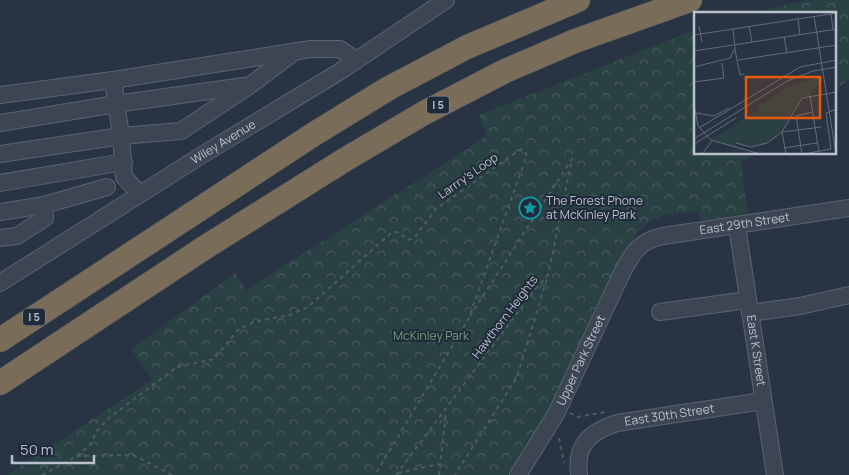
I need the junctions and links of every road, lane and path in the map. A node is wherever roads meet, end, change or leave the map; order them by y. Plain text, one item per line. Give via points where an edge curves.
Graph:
1 (446, 0) edge
2 (578, 0) edge
3 (690, 0) edge
4 (295, 52) junction
5 (356, 60) junction
6 (113, 80) junction
7 (249, 86) junction
8 (0, 95) edge
9 (116, 104) junction
10 (0, 123) edge
11 (121, 136) junction
12 (0, 154) edge
13 (124, 162) junction
14 (0, 184) edge
15 (107, 187) dead end
16 (140, 194) junction
17 (44, 205) junction
18 (849, 208) edge
19 (0, 212) edge
20 (737, 226) junction
21 (17, 236) junction
22 (0, 238) edge
23 (642, 244) joint
24 (0, 248) edge
25 (204, 248) junction
26 (548, 275) junction
27 (0, 283) edge
28 (849, 295) edge
29 (749, 306) junction
30 (660, 312) dead end
31 (468, 320) junction
32 (0, 340) edge
33 (0, 383) edge
34 (0, 391) edge
35 (763, 401) junction
36 (446, 410) junction
37 (606, 412) dead end
38 (570, 413) dead end
39 (559, 438) dead end
40 (77, 456) junction
41 (440, 464) junction
42 (565, 466) dead end
43 (397, 474) edge
44 (42, 475) edge
45 (172, 475) edge
46 (375, 475) edge
47 (439, 475) edge
48 (455, 475) edge
49 (518, 475) edge
50 (579, 475) edge
51 (775, 475) edge

1 - 5 street, Wiley Avenue
2 - 32 highway, I 5 via 467,47 389,88
3 - 25 highway, I 5 via 575,41 497,75 408,122
4 - 5 street via 340,49
4 - 6 street
4 - 7 street
5 - 16 street, Wiley Avenue
6 - 8 street
6 - 9 street
7 - 9 street
7 - 11 street via 181,131
9 - 10 street
9 - 11 street
11 - 12 street
11 - 13 street
13 - 14 street
13 - 16 street via 124,177
15 - 17 street
16 - 27 street, Wiley Avenue
17 - 19 street
17 - 21 street via 45,218
18 - 20 street, East 29th Street
20 - 23 street, East 29th Street via 651,238
20 - 29 street, East K Street
21 - 22 street
21 - 24 street
23 - 49 street, Upper Park Street via 621,275 556,414
25 - 33 highway, I 5
25 - 34 highway, I 5
26 - 31 path via 572,159
26 - 36 path, Hawthorn Heights
26 - 48 path, Hawthorn Heights via 517,377
28 - 29 street via 800,306
29 - 30 street
29 - 35 street, East K Street
31 - 40 path, Larrry's Loop via 527,155 520,149 436,209 415,237 408,240 399,232 391,233 308,307 290,315 254,322 239,329 214,359 178,367 110,417 90,445
31 - 46 path, Larrry's Loop
35 - 50 street, East 30th Street via 618,423 596,431 583,444 579,455
35 - 51 street, East K Street
36 - 41 path
36 - 43 path, Hawthorn Heights
37 - 38 path via 577,417
39 - 42 path
40 - 44 path, Larrry's Loop
40 - 45 path via 133,455
41 - 43 path
41 - 47 path

